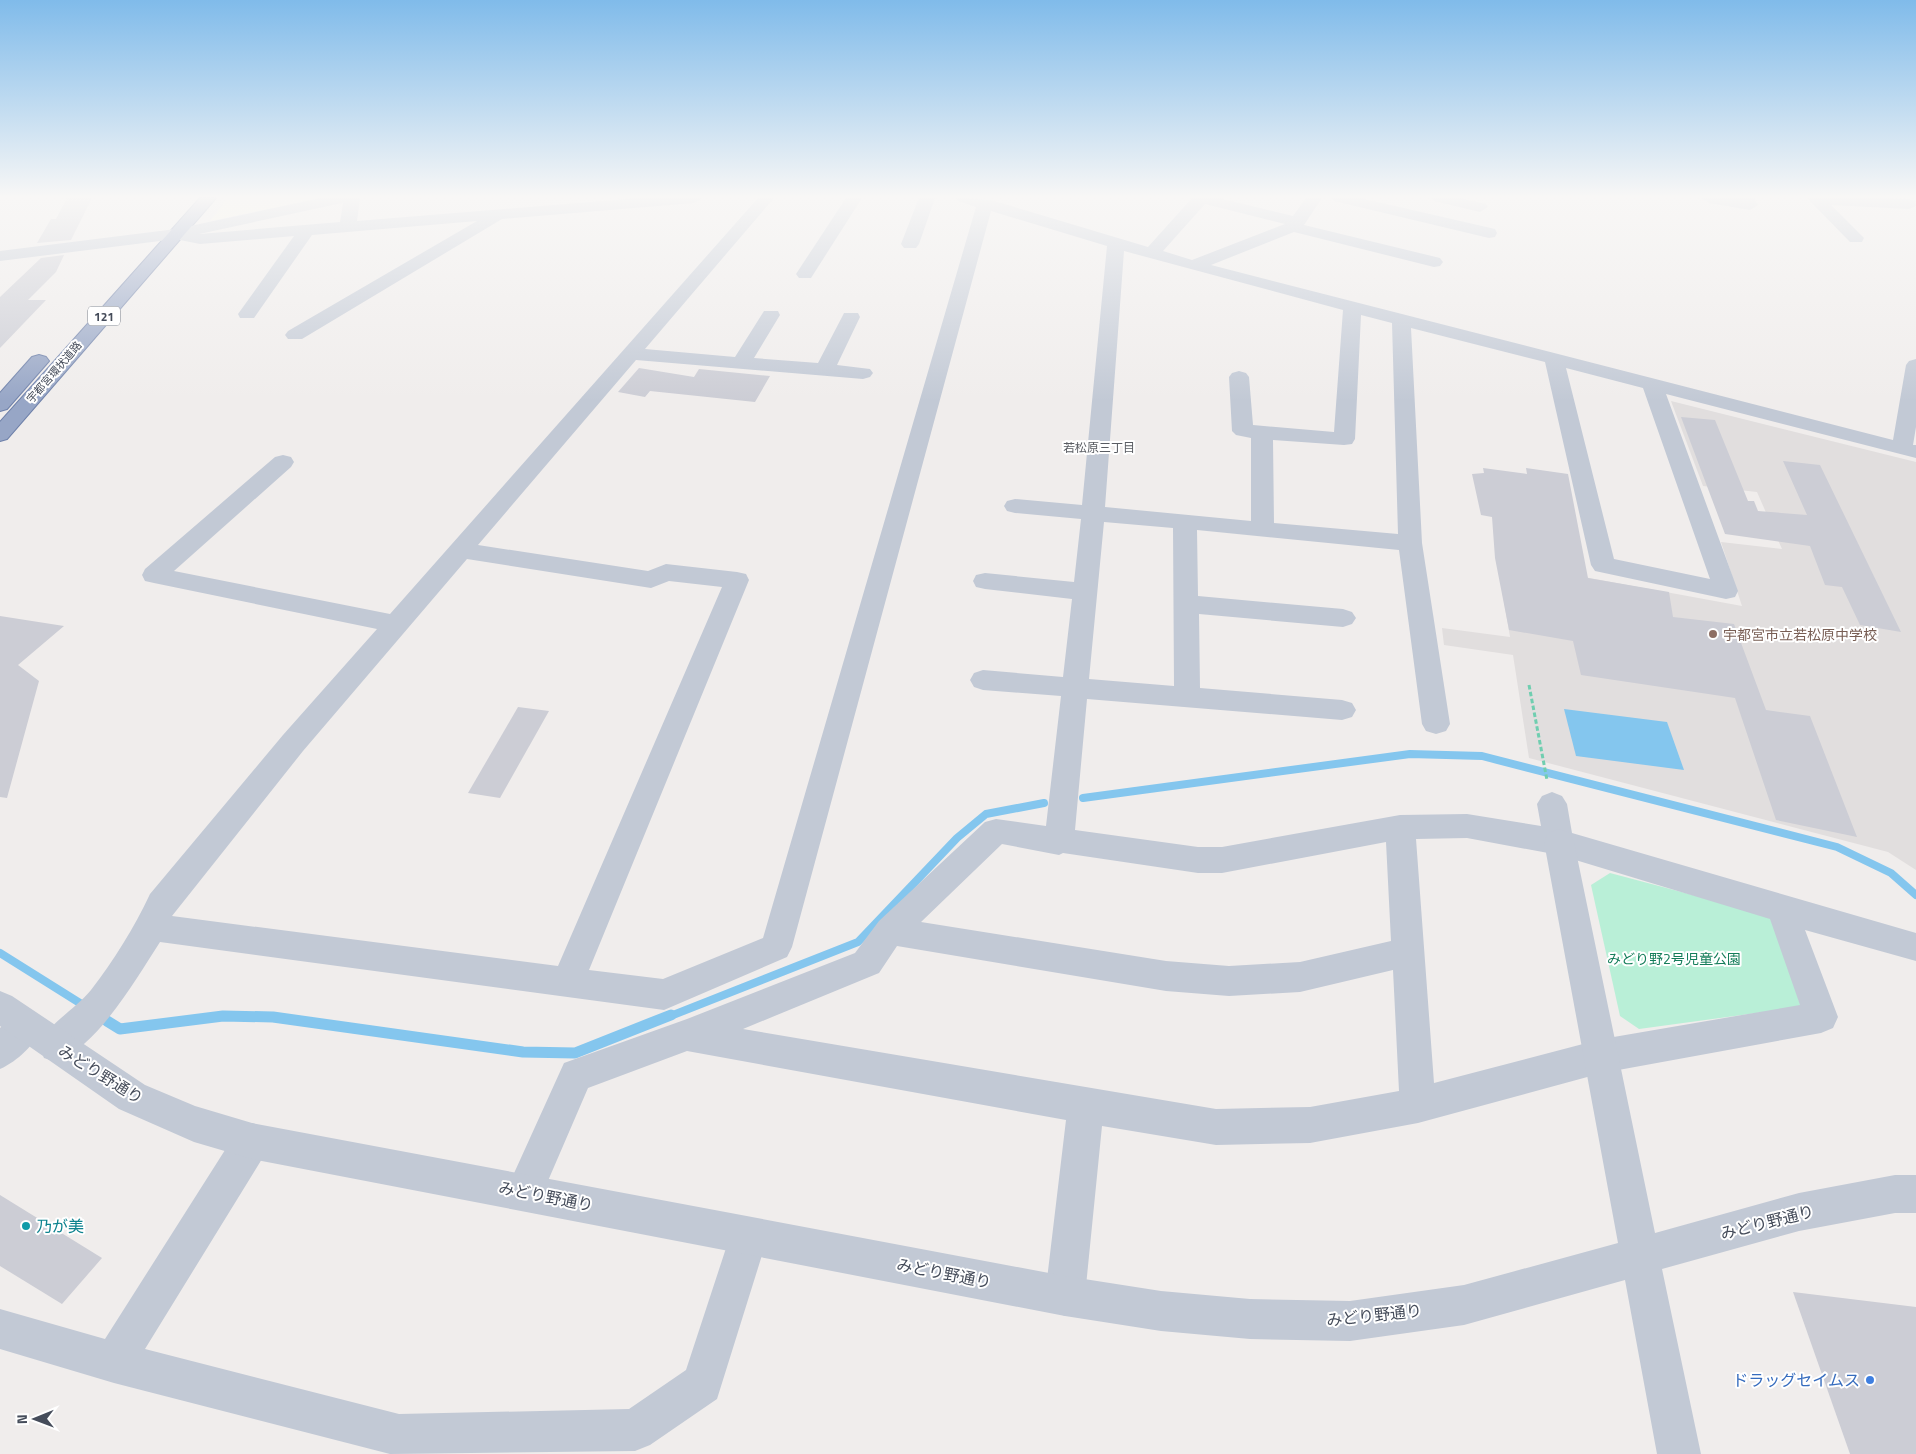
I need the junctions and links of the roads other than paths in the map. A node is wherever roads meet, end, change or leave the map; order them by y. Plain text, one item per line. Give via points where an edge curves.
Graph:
1 (125, 266) edge
2 (148, 266) edge
3 (281, 266) edge
4 (413, 266) edge
5 (707, 266) edge
6 (810, 266) edge
7 (957, 266) edge
8 (1114, 266) edge
9 (1193, 266) edge
10 (805, 274) dead end
11 (117, 275) dead end
12 (1352, 308) junction
13 (247, 314) dead end
14 (771, 315) dead end
15 (851, 317) dead end
16 (1401, 321) junction
17 (295, 335) dead end
18 (53, 346) dead end
19 (631, 354) junction
20 (1554, 360) junction
21 (741, 363) junction
22 (1916, 365) edge
23 (824, 370) junction
24 (863, 373) dead end
25 (1239, 377) dead end
26 (1652, 384) junction
27 (0, 405) edge
28 (1262, 433) junction
29 (0, 434) edge
30 (1909, 450) edge
31 (283, 462) dead end
32 (1015, 506) dead end
33 (1093, 513) junction
34 (1185, 522) junction
35 (1263, 530) junction
36 (1410, 543) junction
37 (461, 550) junction
38 (985, 581) dead end
39 (1085, 592) junction
40 (1186, 604) junction
41 (1343, 618) dead end
42 (396, 624) junction
43 (983, 680) dead end
44 (1076, 688) junction
45 (1187, 697) junction
46 (1342, 710) dead end
47 (1436, 724) dead end
48 (1550, 796) road end
49 (1400, 827) junction
50 (1059, 842) junction
51 (1560, 842) junction
52 (1782, 909) junction
53 (152, 927) junction
54 (890, 931) junction
55 (1916, 947) edge
56 (1409, 952) junction
57 (568, 981) junction
58 (13, 1016) edge
59 (687, 1035) junction
60 (56, 1046) junction
61 (0, 1052) edge
62 (1602, 1056) junction
63 (1418, 1105) junction
64 (1086, 1106) junction
65 (252, 1141) junction
66 (525, 1191) junction
67 (1916, 1194) edge
68 (749, 1236) junction
69 (1641, 1255) junction
70 (1065, 1296) junction
71 (0, 1329) edge
72 (114, 1362) junction
73 (470, 1444) edge
74 (1679, 1454) edge

1 - 11 highway
2 - 29 highway, 宇都宮環状道路 / 121
3 - 13 street
4 - 17 street
5 - 19 street
6 - 10 street
7 - 57 street via 776,946 664,994
8 - 33 street
9 - 12 street
12 - 16 street
12 - 28 street via 1344,439
14 - 21 street
15 - 23 street
16 - 20 street
16 - 36 street
18 - 27 highway, 宇都宮環状道路
19 - 21 street
19 - 37 street
20 - 26 street
20 - 26 street via 1603,565 1726,591
21 - 23 street
22 - 30 street
23 - 24 street
25 - 28 street via 1243,432
26 - 30 street
28 - 35 street
31 - 42 street via 154,575
32 - 33 street
33 - 34 street
33 - 39 street
34 - 35 street
34 - 40 street
35 - 36 street
36 - 47 street
37 - 42 street
37 - 57 street via 651,580 666,572 737,580
38 - 39 street
39 - 44 street
40 - 41 street
40 - 45 street
42 - 53 street via 292,743 162,904
43 - 44 street
44 - 45 street
44 - 50 street
45 - 46 street
48 - 51 street
49 - 50 street via 1222,860 1198,860
49 - 51 street via 1467,826
49 - 56 street
50 - 54 street via 996,832
51 - 52 street
51 - 62 street
52 - 55 street
52 - 62 street via 1821,1017
53 - 57 street
53 - 60 street via 102,1002
54 - 56 street via 1166,976 1229,981 1300,977
54 - 59 street via 867,963
56 - 63 street
58 - 60 street, みどり野通り
58 - 61 street
59 - 64 street
59 - 66 street via 576,1075
60 - 65 street, みどり野通り via 132,1096 194,1124
62 - 63 street
62 - 69 street
63 - 64 street via 1310,1125 1216,1127
64 - 70 street
65 - 66 street, みどり野通り
65 - 72 street
66 - 68 street, みどり野通り
67 - 69 street, みどり野通り via 1895,1194 1799,1212
68 - 70 street, みどり野通り
68 - 73 street via 702,1384 635,1430
69 - 70 street, みどり野通り via 1464,1305 1350,1321 1250,1319 1162,1311
69 - 74 street
71 - 72 street
72 - 73 street via 398,1435

